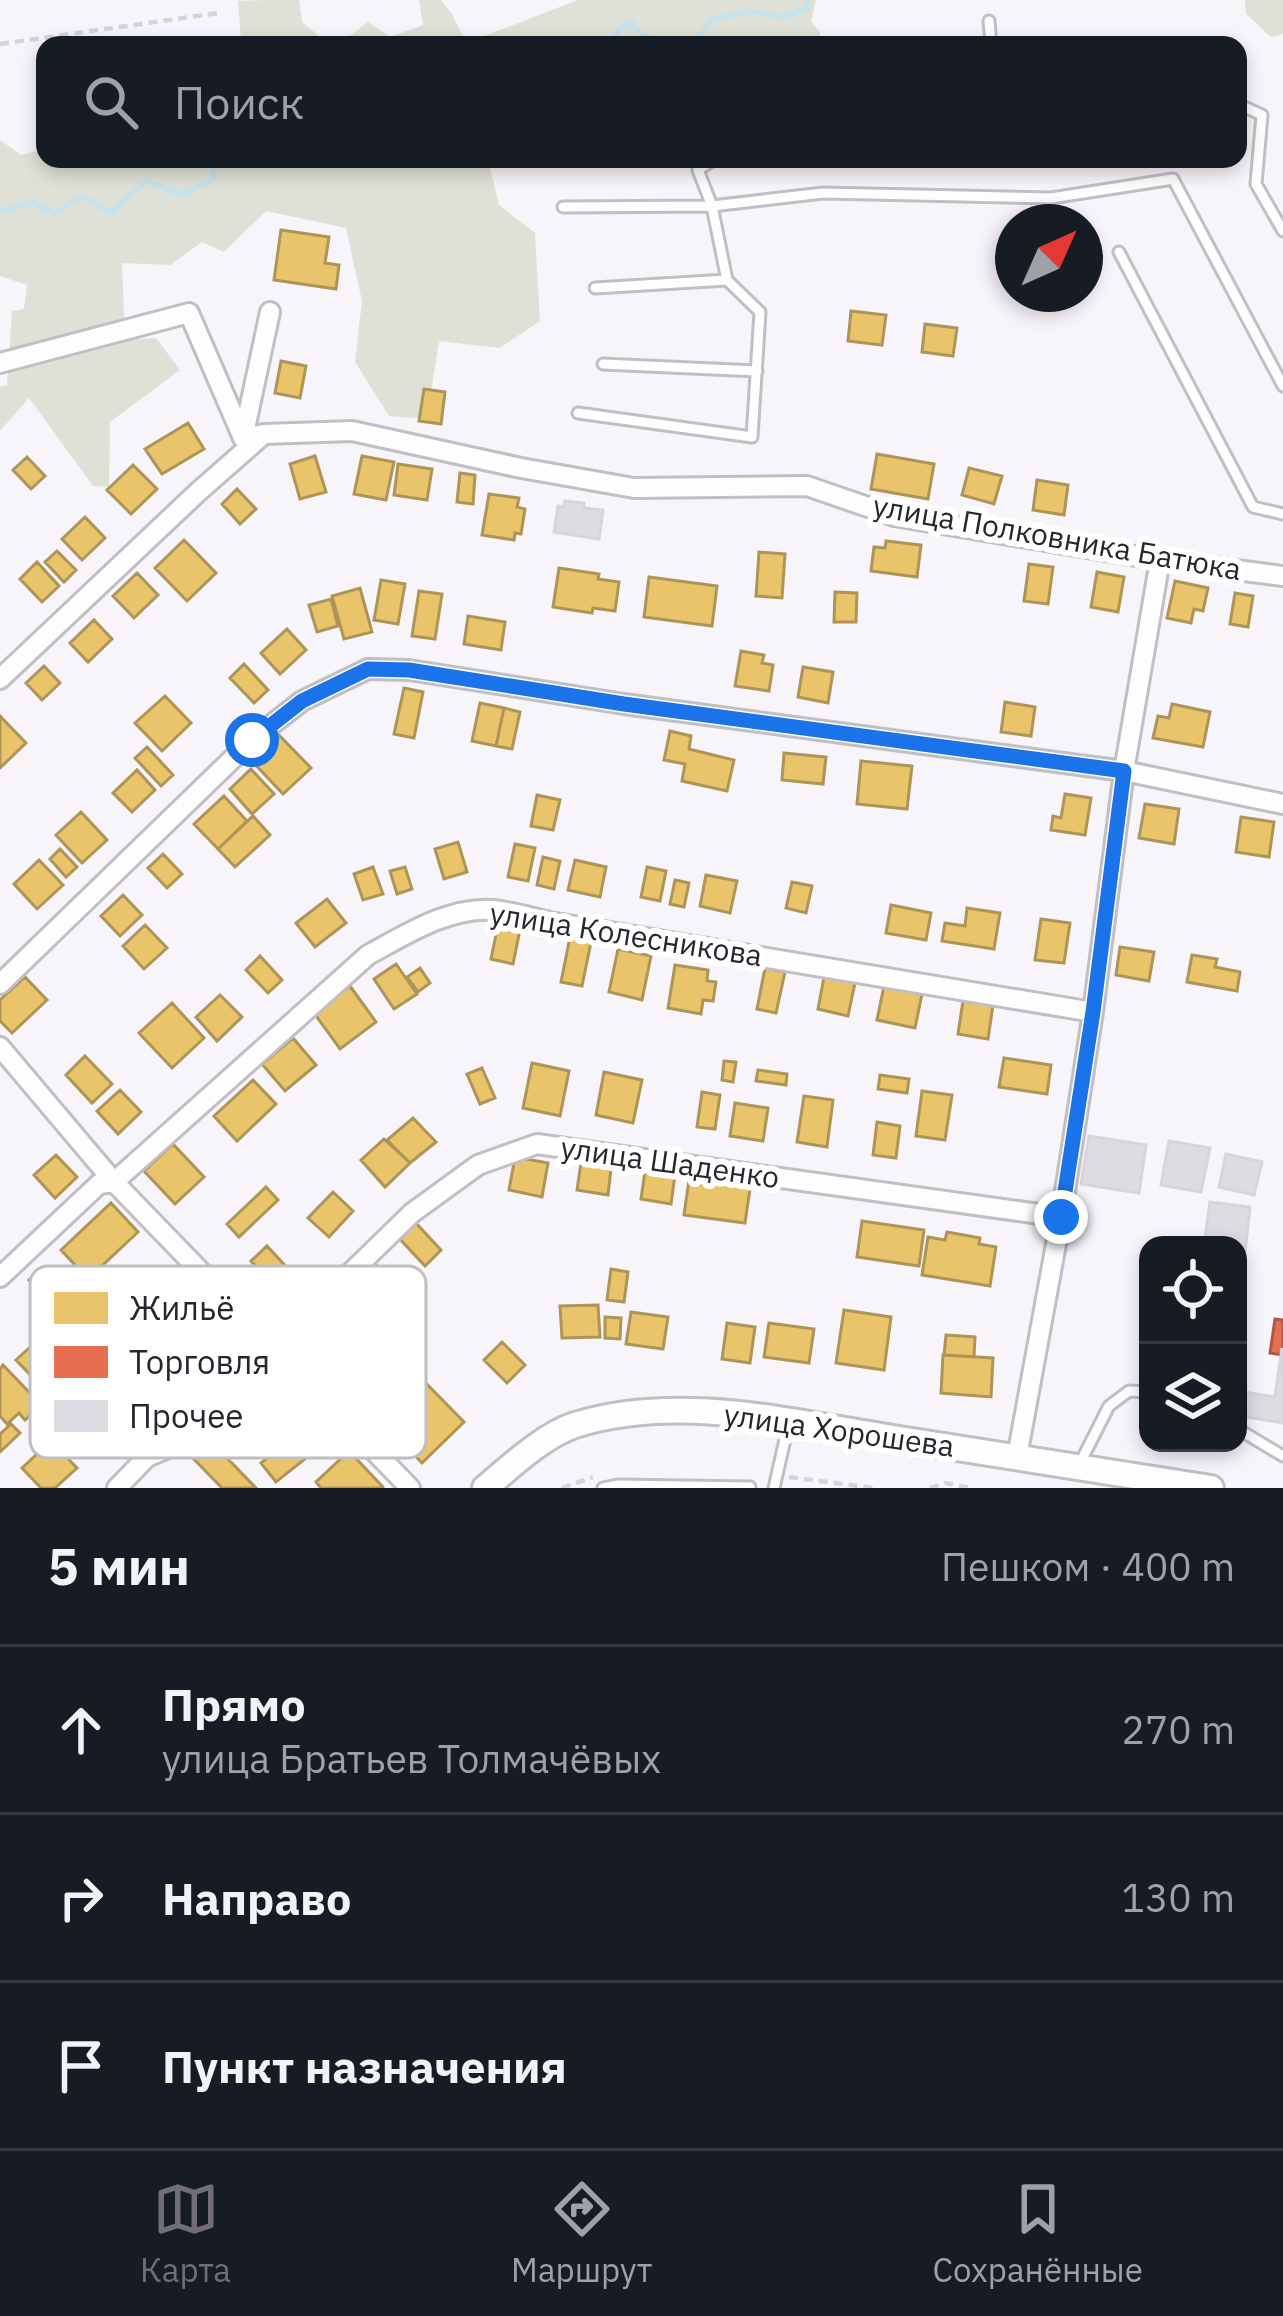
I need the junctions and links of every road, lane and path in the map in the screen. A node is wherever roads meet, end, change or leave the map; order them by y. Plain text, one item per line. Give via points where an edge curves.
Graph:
1 (218, 13) dead end
2 (989, 21) dead end
3 (56, 36) edge
4 (991, 36) edge
5 (36, 39) edge
6 (0, 44) edge
7 (1247, 108) edge
8 (701, 168) edge
9 (712, 206) junction
10 (563, 207) dead end
11 (1283, 231) edge
12 (1119, 252) dead end
13 (727, 280) junction
14 (595, 288) dead end
15 (270, 312) dead end
16 (0, 363) edge
17 (603, 364) dead end
18 (757, 370) junction
19 (1283, 386) edge
20 (578, 412) dead end
21 (264, 434) junction
22 (243, 438) junction
23 (1283, 514) edge
24 (1160, 560) junction
25 (1283, 575) edge
26 (0, 679) edge
27 (1124, 771) junction
28 (1283, 804) edge
29 (0, 984) edge
30 (1093, 1012) junction
31 (0, 1046) edge
32 (114, 1182) junction
33 (1061, 1217) junction
34 (196, 1266) edge
35 (358, 1266) edge
36 (0, 1277) edge
37 (1139, 1392) edge
38 (789, 1422) junction
39 (1247, 1434) edge
40 (1283, 1456) edge
41 (1017, 1457) junction
42 (146, 1458) edge
43 (381, 1458) edge
44 (1078, 1466) junction
45 (776, 1482) edge
46 (117, 1488) edge
47 (410, 1488) edge
48 (485, 1488) edge
49 (603, 1488) edge
50 (750, 1488) edge
51 (873, 1488) edge
52 (930, 1488) edge
53 (970, 1488) edge
54 (1211, 1488) edge

1 - 3 path
2 - 4 lane
5 - 6 path
7 - 11 lane via 1262,115 1256,184
8 - 9 lane
9 - 10 lane
9 - 13 lane
9 - 19 lane via 823,193 1051,198 1173,179
12 - 23 lane via 1253,507
13 - 14 lane
13 - 18 lane via 760,312
15 - 22 street
16 - 22 street via 189,313
17 - 18 lane
18 - 20 lane via 752,437
21 - 22 street, улица Полковника Батюка
21 - 24 street, улица Полковника Батюка via 352,431 634,488 807,486 894,516
21 - 26 street
24 - 25 street, улица Полковника Батюка
24 - 27 street
27 - 28 street
27 - 29 street via 368,669 302,701 252,740
27 - 30 street
30 - 32 street, улица Колесникова via 490,909 454,914 368,955
30 - 33 street
31 - 32 street
32 - 34 street
32 - 36 street, улица Колесникова via 99,1184
33 - 35 street, улица Шаденко via 536,1144 478,1165
33 - 41 street
37 - 44 lane via 1109,1406
38 - 41 main road, улица Хорошева
38 - 45 lane
38 - 48 main road, улица Хорошева via 617,1414 569,1426
39 - 40 lane
41 - 44 main road, улица Хорошева
42 - 46 street, улица Шаденко
43 - 47 street
44 - 54 main road, улица Хорошева
45 - 50 lane
45 - 51 path
49 - 50 lane
52 - 53 path

